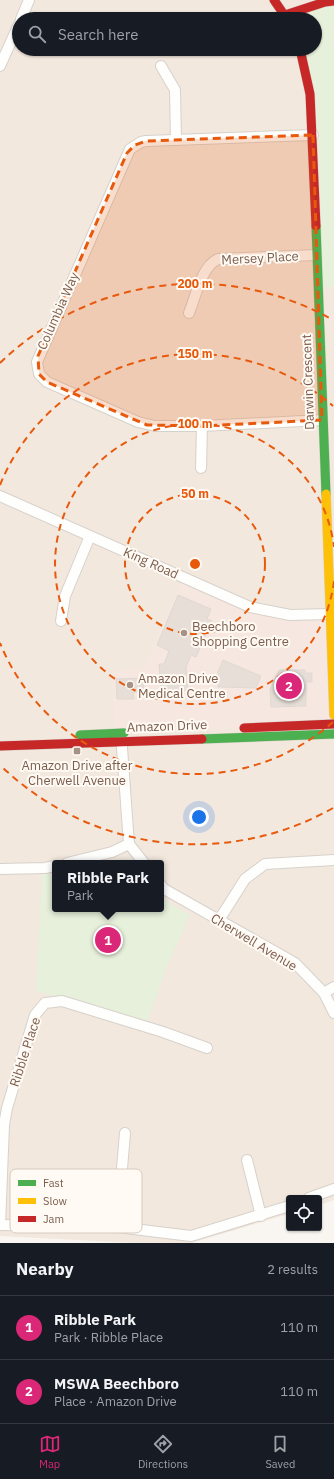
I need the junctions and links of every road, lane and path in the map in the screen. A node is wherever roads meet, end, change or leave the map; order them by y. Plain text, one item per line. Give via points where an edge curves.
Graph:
1 (29, 0) edge
2 (274, 0) edge
3 (334, 1) edge
4 (24, 12) edge
5 (282, 12) edge
6 (299, 12) edge
7 (12, 39) edge
8 (302, 56) edge
9 (0, 66) edge
10 (161, 66) dead end
11 (312, 136) junction
12 (176, 140) junction
13 (316, 255) junction
14 (189, 313) dead end
15 (322, 420) junction
16 (202, 426) junction
17 (201, 468) dead end
18 (330, 495) edge
19 (0, 496) edge
20 (90, 536) junction
21 (330, 614) junction
22 (60, 621) dead end
23 (334, 715) edge
24 (334, 724) edge
25 (334, 734) edge
26 (121, 737) junction
27 (0, 738) edge
28 (0, 746) edge
29 (129, 844) junction
30 (79, 860) edge
31 (142, 860) edge
32 (334, 860) edge
33 (52, 867) edge
34 (0, 869) edge
35 (164, 889) edge
36 (219, 920) junction
37 (334, 987) edge
38 (324, 993) junction
39 (334, 1013) edge
40 (208, 1048) dead end
41 (125, 1133) dead end
42 (247, 1160) dead end
43 (122, 1169) edge
44 (334, 1189) edge
45 (317, 1195) edge
46 (286, 1207) edge
47 (261, 1216) junction
48 (0, 1225) edge
49 (10, 1225) edge
50 (142, 1230) edge

1 - 4 street
2 - 5 street
3 - 6 street
7 - 9 street
8 - 11 street, Darwin Crescent via 310,94
10 - 12 street via 175,90
11 - 12 street, Columbia Way
11 - 13 street, Darwin Crescent
12 - 16 street, Columbia Way via 141,142 127,153 38,356 37,368 47,382 138,422 155,426
13 - 14 street, Mersey Place via 212,261
13 - 15 street, Darwin Crescent
15 - 16 street, Columbia Way
15 - 18 street, Darwin Crescent
16 - 17 street
18 - 21 street, Darwin Crescent
19 - 20 street, King Road
20 - 21 street, King Road via 250,607 290,615
20 - 22 street via 65,596
21 - 23 street, Darwin Crescent
24 - 26 street, Amazon Drive
25 - 26 street, Amazon Drive
26 - 27 street, Amazon Drive
26 - 28 street, Amazon Drive
26 - 29 street
29 - 30 street via 112,852
29 - 31 street
32 - 36 street via 265,864 245,879
33 - 34 street
35 - 36 street, Cherwell Avenue
36 - 38 street, Cherwell Avenue via 295,963
37 - 38 street
38 - 39 street, Cherwell Avenue
40 - 48 street, Ribble Place via 62,1001 45,1003 35,1015 7,1108
41 - 43 street
42 - 47 street
44 - 45 street
46 - 47 street
47 - 50 street via 191,1236
48 - 49 street

